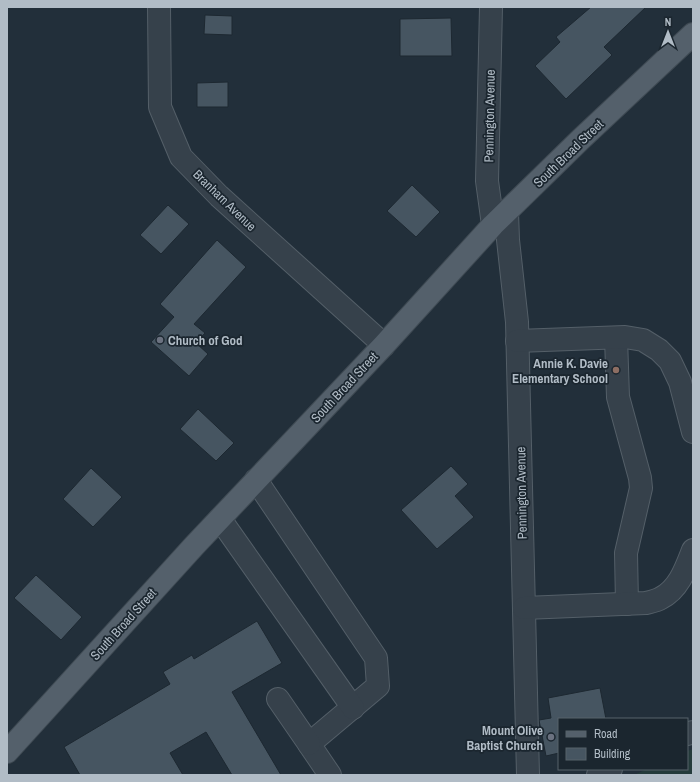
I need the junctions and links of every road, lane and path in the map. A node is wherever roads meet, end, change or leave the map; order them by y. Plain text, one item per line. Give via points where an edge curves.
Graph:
1 (159, 7) edge
2 (491, 7) edge
3 (693, 34) edge
4 (500, 218) junction
5 (616, 338) junction
6 (517, 341) junction
7 (384, 345) junction
8 (693, 432) edge
9 (256, 480) junction
10 (220, 519) junction
11 (693, 550) edge
12 (627, 604) junction
13 (524, 608) junction
14 (278, 699) dead end
15 (353, 708) junction
16 (309, 744) junction
17 (7, 752) edge
18 (609, 770) edge
19 (330, 775) edge
20 (528, 775) edge
21 (598, 775) edge

1 - 7 street, Branham Avenue via 160,107 181,157 219,196
2 - 4 street, Pennington Avenue via 487,181
3 - 4 main road, South Broad Street
4 - 6 street, Pennington Avenue via 508,240
4 - 7 main road, South Broad Street
5 - 6 street
5 - 8 street via 643,340 670,361 680,382
5 - 12 street via 618,397 641,488 626,554
6 - 13 street, Pennington Avenue
7 - 9 main road, South Broad Street
9 - 10 main road, South Broad Street
9 - 15 street via 376,658 378,686
10 - 15 street
10 - 17 main road, South Broad Street
11 - 12 street via 676,587 661,598 646,603
12 - 13 street
13 - 20 street, Pennington Avenue
14 - 16 street
15 - 16 street
16 - 19 street
18 - 21 street

